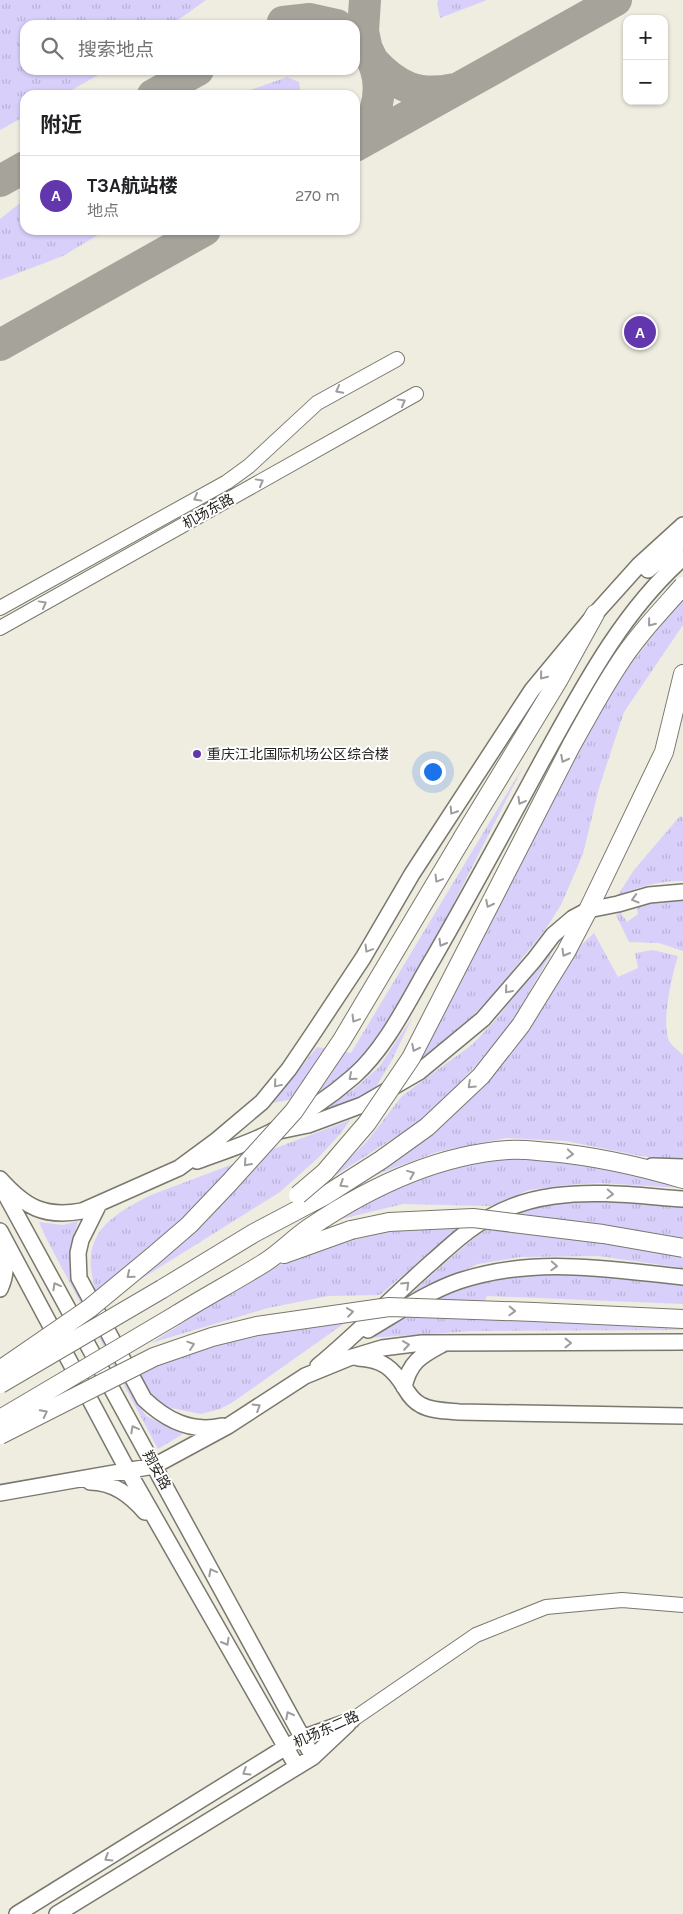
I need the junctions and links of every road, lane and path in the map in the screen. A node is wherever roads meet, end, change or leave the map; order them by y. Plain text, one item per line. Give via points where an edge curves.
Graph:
1 (398, 359) dead end
2 (416, 394) dead end
3 (683, 525) edge
4 (683, 540) edge
5 (683, 558) edge
6 (683, 586) edge
7 (609, 598) junction
8 (0, 608) edge
9 (595, 614) junction
10 (0, 628) edge
11 (683, 674) edge
12 (683, 892) edge
13 (588, 910) junction
14 (270, 1133) junction
15 (638, 1166) junction
16 (683, 1167) edge
17 (179, 1168) junction
18 (0, 1179) edge
19 (683, 1179) edge
20 (0, 1184) edge
21 (683, 1199) edge
22 (99, 1204) junction
23 (0, 1231) edge
24 (254, 1233) junction
25 (683, 1248) edge
26 (266, 1262) junction
27 (683, 1277) edge
28 (0, 1289) edge
29 (683, 1319) edge
30 (347, 1342) junction
31 (683, 1342) edge
32 (443, 1343) junction
33 (349, 1358) junction
34 (0, 1370) edge
35 (305, 1376) junction
36 (0, 1384) edge
37 (404, 1387) junction
38 (683, 1416) edge
39 (0, 1419) edge
40 (232, 1423) junction
41 (0, 1435) edge
42 (154, 1466) junction
43 (128, 1471) junction
44 (69, 1481) junction
45 (0, 1494) edge
46 (163, 1533) junction
47 (683, 1605) edge
48 (352, 1720) junction
49 (302, 1738) junction
50 (286, 1747) junction
51 (313, 1757) junction
52 (297, 1767) junction
53 (17, 1914) edge
54 (57, 1914) edge

1 -> 8 street, 机场东路 via 317,403 227,482
10 -> 2 street, 机场东路
3 - 7 main road
4 - 7 main road
5 -> 14 main road via 633,612 584,686 462,908 379,1048 355,1075
6 -> 24 highway, bridge via 618,666 588,717 410,1058 362,1130 325,1172
7 - 9 main road
9 -> 17 main road via 532,690 289,1069 262,1102
9 -> 34 highway, bridge via 342,1040 294,1111 229,1184 154,1256 90,1308
11 - 13 highway via 664,752
12 -> 13 main road via 649,895
13 -> 14 main road via 553,935 483,1019 419,1072 362,1105 308,1125
13 -> 24 highway via 521,1025 481,1076 427,1127 381,1160 326,1195
14 - 17 main road
15 - 16 main road
15 - 19 highway
26 -> 15 highway via 307,1229 370,1191 450,1159 478,1153 530,1150 581,1155
17 - 22 main road
18 - 22 main road via 24,1202 51,1213 82,1211
42 -> 20 main road, 翔安路
30 -> 21 main road via 458,1238 488,1217 508,1208 578,1193
22 - 40 main road via 81,1240 77,1267 79,1278 144,1399 167,1418 194,1427 208,1429
23 - 28 main road via 6,1262
23 - 43 main road, 翔安路
24 - 36 highway, bridge
25 - 26 highway, bridge via 603,1234 473,1218 389,1222 350,1230
26 - 39 highway, bridge
30 -> 27 main road via 458,1281 506,1270 545,1265
41 -> 29 highway, bridge via 154,1357 256,1326 389,1307
30 - 35 main road
32 -> 31 main road
33 -> 32 main road via 390,1347 422,1342
32 - 37 main road via 417,1359 408,1371
33 - 35 main road
33 - 37 main road via 379,1361
40 -> 35 main road
37 - 38 main road via 421,1406 440,1410
40 - 42 main road
42 - 43 main road
49 -> 42 main road, 翔安路
43 - 44 main road
43 - 46 main road, 翔安路
44 - 45 main road
44 - 46 main road via 101,1482 124,1492
46 -> 50 main road, 翔安路
47 - 48 street, 机场东二路 via 622,1600 546,1608 476,1635
48 - 49 main road, 机场东二路
48 - 51 main road, 机场东二路
49 - 50 main road, 机场东二路
49 - 51 main road, 翔安路
50 - 52 main road, 翔安路
50 -> 53 main road, 机场东二路
51 - 52 main road, 机场东二路
52 - 54 main road, 机场东二路

